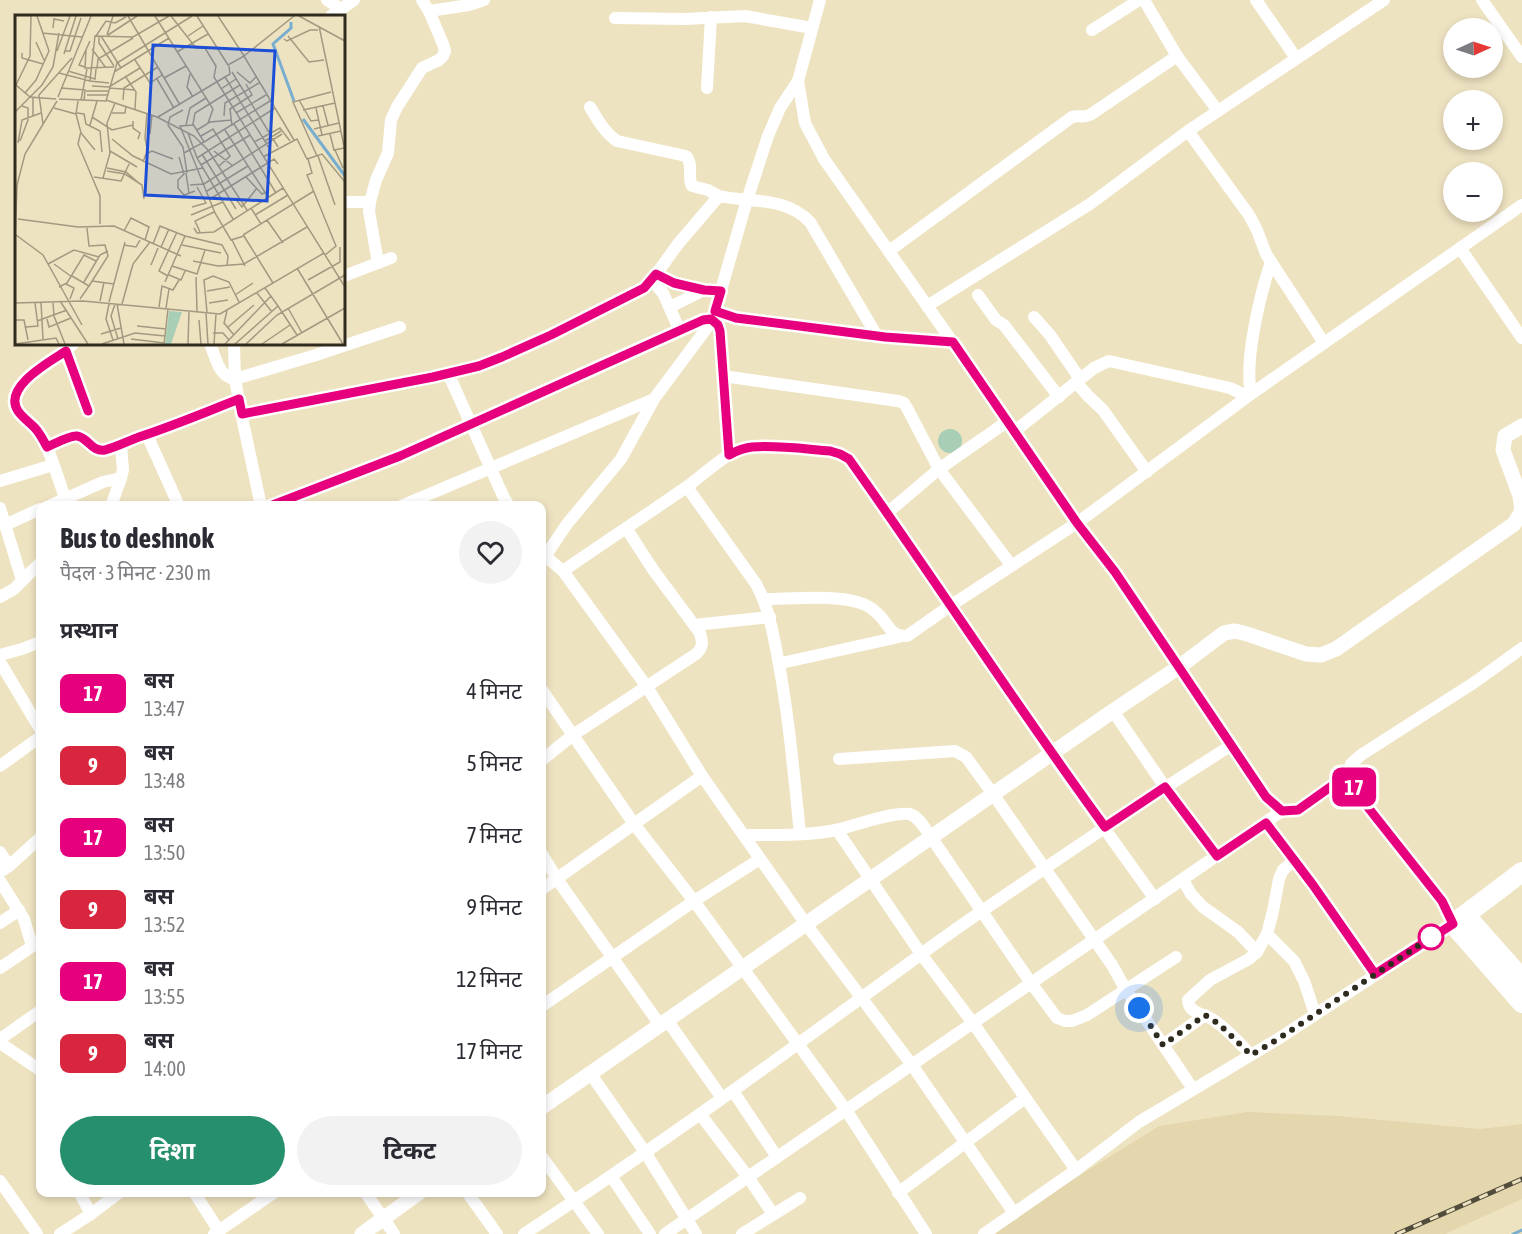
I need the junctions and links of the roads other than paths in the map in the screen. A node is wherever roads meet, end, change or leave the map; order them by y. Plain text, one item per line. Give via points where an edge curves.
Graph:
1 (327, 0) edge
2 (354, 0) edge
3 (484, 0) edge
4 (820, 0) edge
5 (1139, 0) edge
6 (1144, 0) edge
7 (1256, 0) edge
8 (1384, 0) edge
9 (1482, 0) edge
10 (426, 5) edge
11 (336, 13) edge
12 (711, 17) junction
13 (615, 18) dead end
14 (812, 28) junction
15 (1092, 30) dead end
16 (1178, 56) junction
17 (1522, 57) edge
18 (1296, 58) junction
19 (798, 81) junction
20 (707, 88) dead end
21 (590, 107) dead end
22 (1218, 111) junction
23 (1188, 131) junction
24 (719, 196) junction
25 (747, 200) junction
26 (345, 201) edge
27 (369, 202) junction
28 (1522, 205) edge
29 (1460, 248) junction
30 (889, 251) junction
31 (391, 258) dead end
32 (1271, 262) junction
33 (378, 263) junction
34 (345, 276) edge
35 (654, 278) junction
36 (704, 290) junction
37 (721, 291) junction
38 (978, 295) dead end
39 (927, 306) junction
40 (670, 307) junction
41 (713, 315) junction
42 (1034, 316) dead end
43 (400, 327) dead end
44 (680, 330) junction
45 (877, 336) junction
46 (1522, 338) edge
47 (953, 342) junction
48 (1324, 343) junction
49 (210, 345) edge
50 (234, 345) edge
51 (344, 345) edge
52 (345, 345) edge
53 (69, 347) edge
54 (448, 373) junction
55 (723, 375) junction
56 (235, 379) junction
57 (1078, 381) junction
58 (1249, 395) junction
59 (1059, 397) junction
60 (239, 399) junction
61 (654, 399) junction
62 (88, 411) dead end
63 (242, 414) junction
64 (471, 424) junction
65 (1012, 426) junction
66 (1522, 426) edge
67 (147, 435) junction
68 (121, 445) junction
69 (47, 447) junction
70 (729, 455) junction
71 (53, 465) junction
72 (491, 469) junction
73 (939, 469) junction
74 (1147, 472) junction
75 (122, 478) junction
76 (0, 481) edge
77 (687, 487) junction
78 (65, 498) junction
79 (59, 501) edge
80 (113, 501) edge
81 (177, 501) edge
82 (260, 501) edge
83 (283, 501) edge
84 (414, 501) edge
85 (506, 501) edge
86 (0, 508) edge
87 (1522, 510) edge
88 (36, 511) edge
89 (887, 513) junction
90 (1077, 523) junction
91 (5, 525) junction
92 (626, 528) junction
93 (546, 552) edge
94 (546, 558) edge
95 (1011, 565) junction
96 (36, 567) edge
97 (563, 571) junction
98 (22, 580) junction
99 (0, 597) edge
100 (764, 599) junction
101 (950, 606) junction
102 (770, 617) junction
103 (694, 625) junction
104 (899, 637) junction
105 (36, 644) edge
106 (1522, 648) edge
107 (0, 655) edge
108 (786, 662) dead end
109 (1179, 667) junction
110 (2, 670) edge
111 (647, 687) junction
112 (546, 696) edge
113 (1113, 711) junction
114 (36, 723) edge
115 (573, 735) junction
116 (36, 740) edge
117 (1232, 745) junction
118 (1051, 754) junction
119 (546, 757) edge
120 (839, 759) dead end
121 (0, 766) edge
122 (1350, 773) junction
123 (702, 776) junction
124 (1165, 787) junction
125 (993, 794) junction
126 (1282, 811) junction
127 (1266, 823) junction
128 (634, 824) junction
129 (1105, 827) junction
130 (837, 830) junction
131 (800, 834) junction
132 (744, 835) junction
133 (931, 837) junction
134 (36, 841) edge
135 (0, 852) edge
136 (1217, 856) junction
137 (760, 858) junction
138 (1294, 860) junction
139 (546, 861) edge
140 (1045, 868) junction
141 (4, 869) edge
142 (1522, 872) edge
143 (557, 879) junction
144 (871, 879) junction
145 (1183, 880) junction
146 (0, 881) edge
147 (546, 886) edge
148 (1155, 898) junction
149 (694, 901) junction
150 (19, 910) junction
151 (982, 911) junction
152 (1459, 919) junction
153 (0, 923) edge
154 (806, 924) junction
155 (1267, 934) junction
156 (1094, 940) junction
157 (36, 944) edge
158 (1257, 952) junction
159 (921, 954) junction
160 (612, 956) junction
161 (1176, 957) dead end
162 (0, 968) edge
163 (743, 968) junction
164 (1375, 974) junction
165 (1510, 974) edge
166 (1031, 983) junction
167 (1126, 990) junction
168 (862, 998) junction
169 (546, 1002) edge
170 (1522, 1002) edge
171 (36, 1014) edge
172 (1315, 1014) junction
173 (1205, 1015) junction
174 (664, 1022) junction
175 (973, 1023) junction
176 (0, 1041) edge
177 (798, 1045) junction
178 (1163, 1045) junction
179 (1251, 1055) junction
180 (912, 1065) junction
181 (36, 1067) edge
182 (590, 1073) junction
183 (1193, 1089) junction
184 (733, 1091) junction
185 (722, 1098) junction
186 (1025, 1098) junction
187 (546, 1104) edge
188 (846, 1110) junction
189 (700, 1114) junction
190 (965, 1143) junction
191 (645, 1152) junction
192 (777, 1157) junction
193 (546, 1163) edge
194 (1076, 1170) junction
195 (611, 1176) junction
196 (748, 1177) junction
197 (0, 1181) edge
198 (898, 1193) junction
199 (82, 1197) edge
200 (113, 1197) edge
201 (197, 1197) edge
202 (268, 1197) edge
203 (368, 1197) edge
204 (413, 1197) edge
205 (471, 1197) edge
206 (800, 1198) dead end
207 (574, 1202) junction
208 (1014, 1213) junction
209 (91, 1214) junction
210 (773, 1214) junction
211 (384, 1219) junction
212 (687, 1219) junction
213 (217, 1232) edge
214 (37, 1234) edge
215 (60, 1234) edge
216 (362, 1234) edge
217 (394, 1234) edge
218 (497, 1234) edge
219 (524, 1234) edge
220 (598, 1234) edge
221 (650, 1234) edge
222 (665, 1234) edge
223 (696, 1234) edge
224 (742, 1234) edge
225 (926, 1234) edge
226 (984, 1234) edge

1 - 11 street
2 - 11 street
3 - 10 street via 469,5
4 - 14 street
5 - 15 street
6 - 16 street
7 - 18 street
8 - 18 street
9 - 17 street
10 - 27 street via 445,51 439,60 422,68 397,107 388,153
12 - 13 street
12 - 14 street via 745,16
12 - 20 street
14 - 19 street
16 - 22 street
16 - 30 street via 1090,115 1072,117
18 - 22 street
19 - 25 street via 773,122
19 - 30 street via 805,123 824,159
21 - 24 street via 602,128 617,141 689,158 692,186
22 - 23 street
23 - 32 street via 1249,215
23 - 39 street via 1090,204
24 - 25 street
24 - 35 street
25 - 37 street
25 - 45 street via 773,202 803,214
26 - 27 street
27 - 33 street
28 - 29 street
29 - 46 street
29 - 48 street
30 - 39 street
31 - 33 street
32 - 48 street
32 - 58 street via 1256,325
33 - 34 street
35 - 36 street
35 - 40 street
35 - 54 street via 644,288 512,353
36 - 37 street
36 - 40 street
37 - 41 street
38 - 59 street
39 - 47 street
40 - 44 street
41 - 44 street
41 - 45 street
41 - 55 street via 720,331
41 - 61 street
42 - 57 street
43 - 52 street
44 - 64 street
45 - 47 street
47 - 65 street
48 - 58 street
49 - 56 street via 223,375
50 - 56 street
51 - 56 street
53 - 62 street
53 - 69 street via 30,375 16,397 17,410
54 - 63 street
54 - 64 street
55 - 70 street
55 - 73 street via 898,401 908,408
56 - 60 street
57 - 58 street via 1109,361
57 - 59 street
57 - 74 street
58 - 74 street
59 - 65 street
60 - 63 street
60 - 67 street
61 - 72 street
61 - 93 street via 621,459
63 - 82 street
64 - 72 street
64 - 83 street
65 - 73 street
65 - 90 street
66 - 87 street via 1505,436 1503,450
67 - 68 street
67 - 81 street
68 - 69 street via 97,450 82,438 72,436
68 - 75 street
69 - 71 street
70 - 77 street
70 - 89 street via 757,447 840,454 849,459
71 - 76 street
71 - 78 street
72 - 84 street
72 - 85 street
73 - 89 street
73 - 95 street
74 - 90 street
75 - 78 street
75 - 80 street
77 - 92 street
77 - 100 street
78 - 79 street
86 - 91 street
87 - 109 street via 1514,524 1336,650 1322,655 1306,654 1235,631 1224,633
88 - 91 street
89 - 101 street
90 - 95 street
90 - 109 street
91 - 98 street
92 - 97 street
92 - 103 street
94 - 97 street
95 - 101 street
96 - 98 street
97 - 111 street
98 - 99 street
100 - 102 street
100 - 104 street via 852,600 879,614
101 - 104 street via 907,636
101 - 118 street
102 - 103 street
102 - 131 street via 786,699
103 - 111 street via 703,642 701,648
104 - 108 street
105 - 107 street
106 - 122 street via 1361,755 1351,764
109 - 113 street
109 - 117 street
110 - 114 street
111 - 115 street
111 - 123 street
112 - 115 street
113 - 118 street
113 - 124 street
115 - 119 street
115 - 128 street
116 - 121 street
117 - 124 street
117 - 126 street via 1266,797
118 - 125 street
118 - 129 street
120 - 125 street via 955,751 966,757
122 - 126 street via 1298,810
122 - 152 street via 1359,796
123 - 128 street
123 - 132 street
124 - 129 street
124 - 136 street
125 - 133 street
125 - 140 street
126 - 127 street
127 - 136 street
127 - 138 street
128 - 143 street
128 - 149 street
129 - 140 street
129 - 148 street
130 - 131 street
130 - 133 street via 905,814 918,820
130 - 144 street
131 - 132 street
132 - 137 street
133 - 144 street
133 - 151 street
134 - 141 street
135 - 141 street
136 - 145 street
137 - 149 street
137 - 154 street
138 - 155 street via 1279,879
138 - 164 street
139 - 143 street
140 - 151 street
140 - 156 street
142 - 152 main road
143 - 147 street
143 - 160 street
144 - 154 street
144 - 159 street
145 - 148 street
145 - 158 street via 1203,907 1238,932
146 - 150 street
148 - 156 street
149 - 160 street
149 - 163 street
150 - 153 street
150 - 157 street
151 - 159 street
151 - 166 street
152 - 164 street
152 - 165 main road
154 - 163 street
154 - 168 street
155 - 158 street
155 - 172 street via 1294,961
156 - 166 street
156 - 167 street
157 - 162 street
158 - 173 street via 1210,980 1188,1000 1191,1009
159 - 168 street
159 - 175 street
160 - 169 street
160 - 174 street
161 - 167 street
163 - 174 street
163 - 177 street
164 - 172 street
165 - 170 main road
166 - 167 street via 1057,1018 1065,1021 1087,1015
166 - 175 street
167 - 178 street
168 - 177 street
168 - 180 street
171 - 176 street
172 - 179 street
173 - 178 street
173 - 179 street
174 - 182 street
174 - 185 street
175 - 180 street
175 - 186 street
176 - 181 street
177 - 184 street
177 - 188 street
178 - 183 street
179 - 183 street
180 - 188 street
180 - 190 street
182 - 187 street
182 - 191 street
183 - 194 street via 1139,1122
184 - 185 street
184 - 192 street
185 - 189 street
186 - 190 street
186 - 194 street
188 - 192 street
188 - 198 street
189 - 191 street
189 - 196 street
190 - 198 street
190 - 208 street
191 - 195 street
191 - 212 street
192 - 196 street
193 - 207 street
194 - 208 street
195 - 207 street
195 - 221 street
196 - 210 street
196 - 212 street
197 - 214 street
198 - 225 street
199 - 209 street
200 - 209 street
201 - 213 street
202 - 213 street
203 - 211 street
204 - 211 street
205 - 218 street
206 - 210 street
207 - 219 street
207 - 220 street
208 - 226 street
209 - 215 street
210 - 224 street
211 - 216 street
211 - 217 street
212 - 222 street
212 - 223 street

